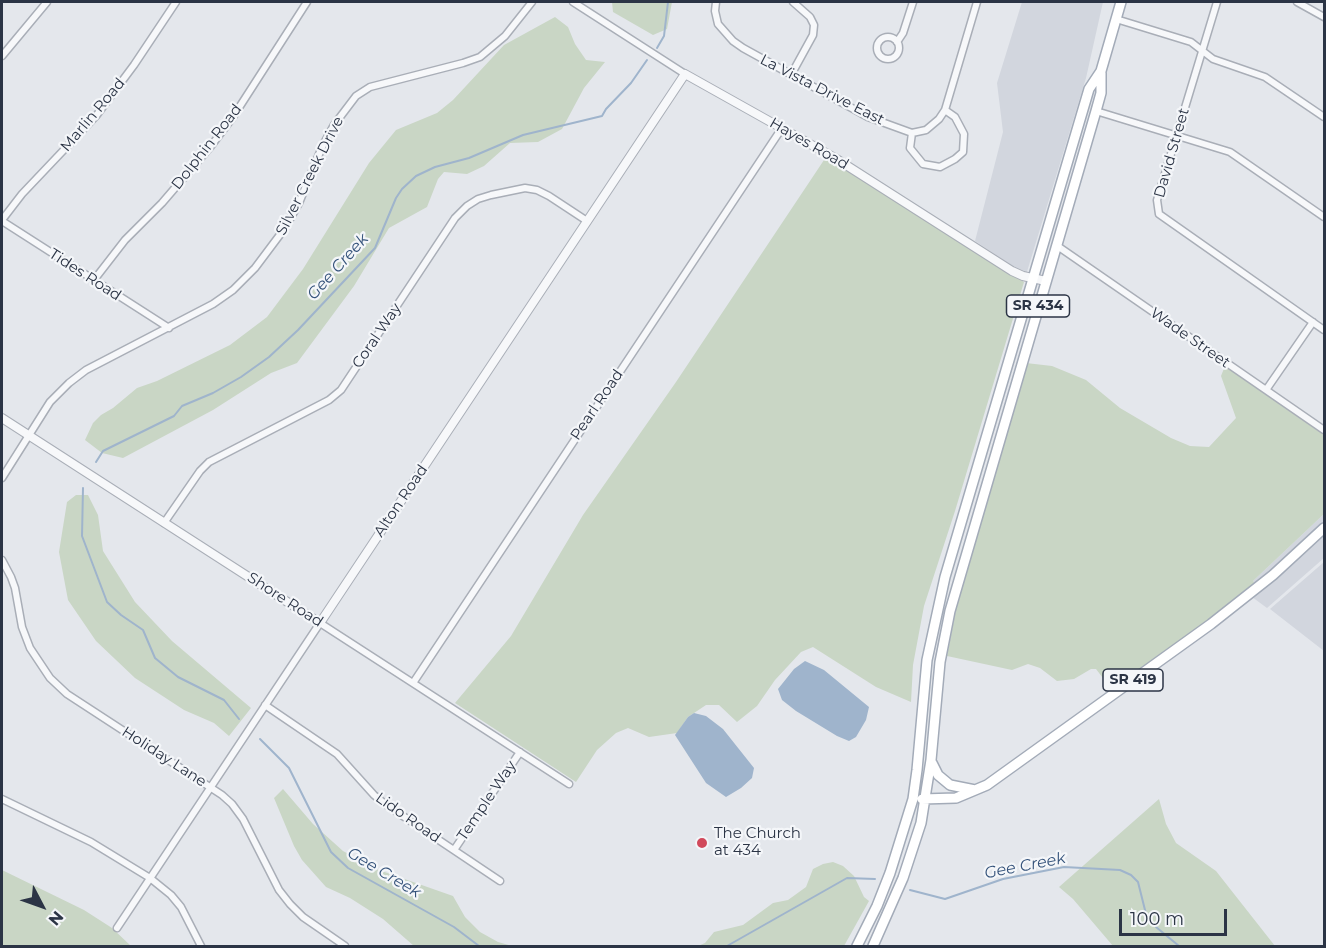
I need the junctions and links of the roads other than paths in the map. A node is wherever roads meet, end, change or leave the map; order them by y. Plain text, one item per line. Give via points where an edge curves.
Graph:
1 (46, 2) edge
2 (176, 2) edge
3 (307, 2) edge
4 (532, 2) edge
5 (573, 2) edge
6 (716, 2) edge
7 (793, 2) edge
8 (913, 2) edge
9 (977, 2) edge
10 (1121, 2) edge
11 (1217, 2) edge
12 (1301, 2) edge
13 (1324, 17) edge
14 (1116, 19) junction
15 (897, 42) dead end
16 (1202, 50) junction
17 (2, 56) edge
18 (1101, 71) junction
19 (685, 74) junction
20 (790, 75) junction
21 (945, 110) junction
22 (1096, 111) junction
23 (1324, 117) edge
24 (782, 128) junction
25 (912, 133) junction
26 (1177, 135) junction
27 (1324, 217) edge
28 (2, 221) edge
29 (587, 221) junction
30 (1056, 245) junction
31 (1033, 279) junction
32 (94, 280) junction
33 (1046, 281) junction
34 (1313, 322) junction
35 (169, 328) junction
36 (1324, 330) edge
37 (1266, 390) junction
38 (2, 418) edge
39 (1324, 430) edge
40 (29, 435) junction
41 (2, 478) edge
42 (963, 519) junction
43 (165, 523) junction
44 (1324, 528) edge
45 (969, 544) junction
46 (2, 560) edge
47 (320, 623) junction
48 (413, 683) junction
49 (265, 705) junction
50 (520, 752) junction
51 (931, 760) junction
52 (569, 784) dead end
53 (210, 788) junction
54 (977, 790) junction
55 (2, 799) edge
56 (913, 799) junction
57 (925, 800) junction
58 (454, 850) junction
59 (150, 878) junction
60 (500, 881) dead end
61 (117, 928) dead end
62 (201, 946) edge
63 (345, 946) edge
64 (857, 946) edge
65 (873, 946) edge

1 - 17 street
2 - 28 street, Marlin Road via 102,108
3 - 32 street, Dolphin Road via 211,146
4 - 35 street, Silver Creek Drive via 505,36 480,57 370,87 356,96 334,125 299,203 272,247 233,290
5 - 19 street, Hayes Road
6 - 20 street, La Vista Drive East via 718,24 733,41
7 - 20 street via 814,25 813,35
8 - 15 street
9 - 21 street
10 - 14 main road, SR 434
11 - 16 street, David Street
12 - 13 street
14 - 16 street via 1191,42
14 - 18 main road, SR 434
16 - 23 street via 1213,59 1264,77
16 - 26 street, David Street
18 - 22 main road, SR 434
18 - 31 main road, SR 434 via 1089,89
19 - 24 street, Hayes Road
19 - 29 street, Alton Road
20 - 25 street, La Vista Drive East via 868,117
21 - 25 street via 926,130
21 - 25 street via 955,117 964,134 963,152 954,159 940,167 923,164 910,148
22 - 26 street
22 - 30 main road, SR 434
24 - 31 street, Hayes Road via 1012,271
24 - 48 street, Pearl Road
26 - 27 street via 1230,152
26 - 34 street, David Street via 1157,200 1159,214
28 - 32 street, Tides Road
29 - 43 street, Coral Way via 549,196 525,188 478,199 467,206 341,390 329,400 209,462
29 - 47 street, Alton Road
30 - 33 main road, SR 434
30 - 37 street, Wade Street
31 - 33 street, Hayes Road
31 - 42 main road, SR 434
32 - 35 street, Tides Road
33 - 45 main road, SR 434
34 - 36 street, David Street
34 - 37 street
35 - 40 street, Silver Creek Drive via 69,382 50,402
37 - 39 street, Wade Street
38 - 40 street, Shore Road
40 - 41 street, Silver Creek Drive
40 - 43 street, Shore Road
42 - 45 main road
42 - 56 main road, SR 434 via 932,632
43 - 47 street, Shore Road
44 - 54 main road, SR 419 via 1211,624
45 - 51 main road, SR 434 via 942,645
46 - 53 street, Holiday Lane via 15,588 30,648 50,678
47 - 48 street, Shore Road
47 - 49 street, Alton Road
48 - 50 street, Shore Road
49 - 53 street, Alton Road
49 - 58 street, Lido Road via 337,754 385,804
50 - 52 street, Shore Road
50 - 58 street, Temple Way
51 - 54 main road via 938,775 950,785
51 - 57 main road, SR 434
53 - 59 street, Alton Road
53 - 63 street, Holiday Lane via 232,804 243,819 290,904
54 - 57 main road, SR 419 via 956,798
55 - 59 street via 91,842
56 - 57 main road, SR 419
56 - 64 main road via 886,886
57 - 65 main road via 906,870
58 - 60 street, Lido Road
59 - 61 street, Alton Road
59 - 62 street via 181,907

